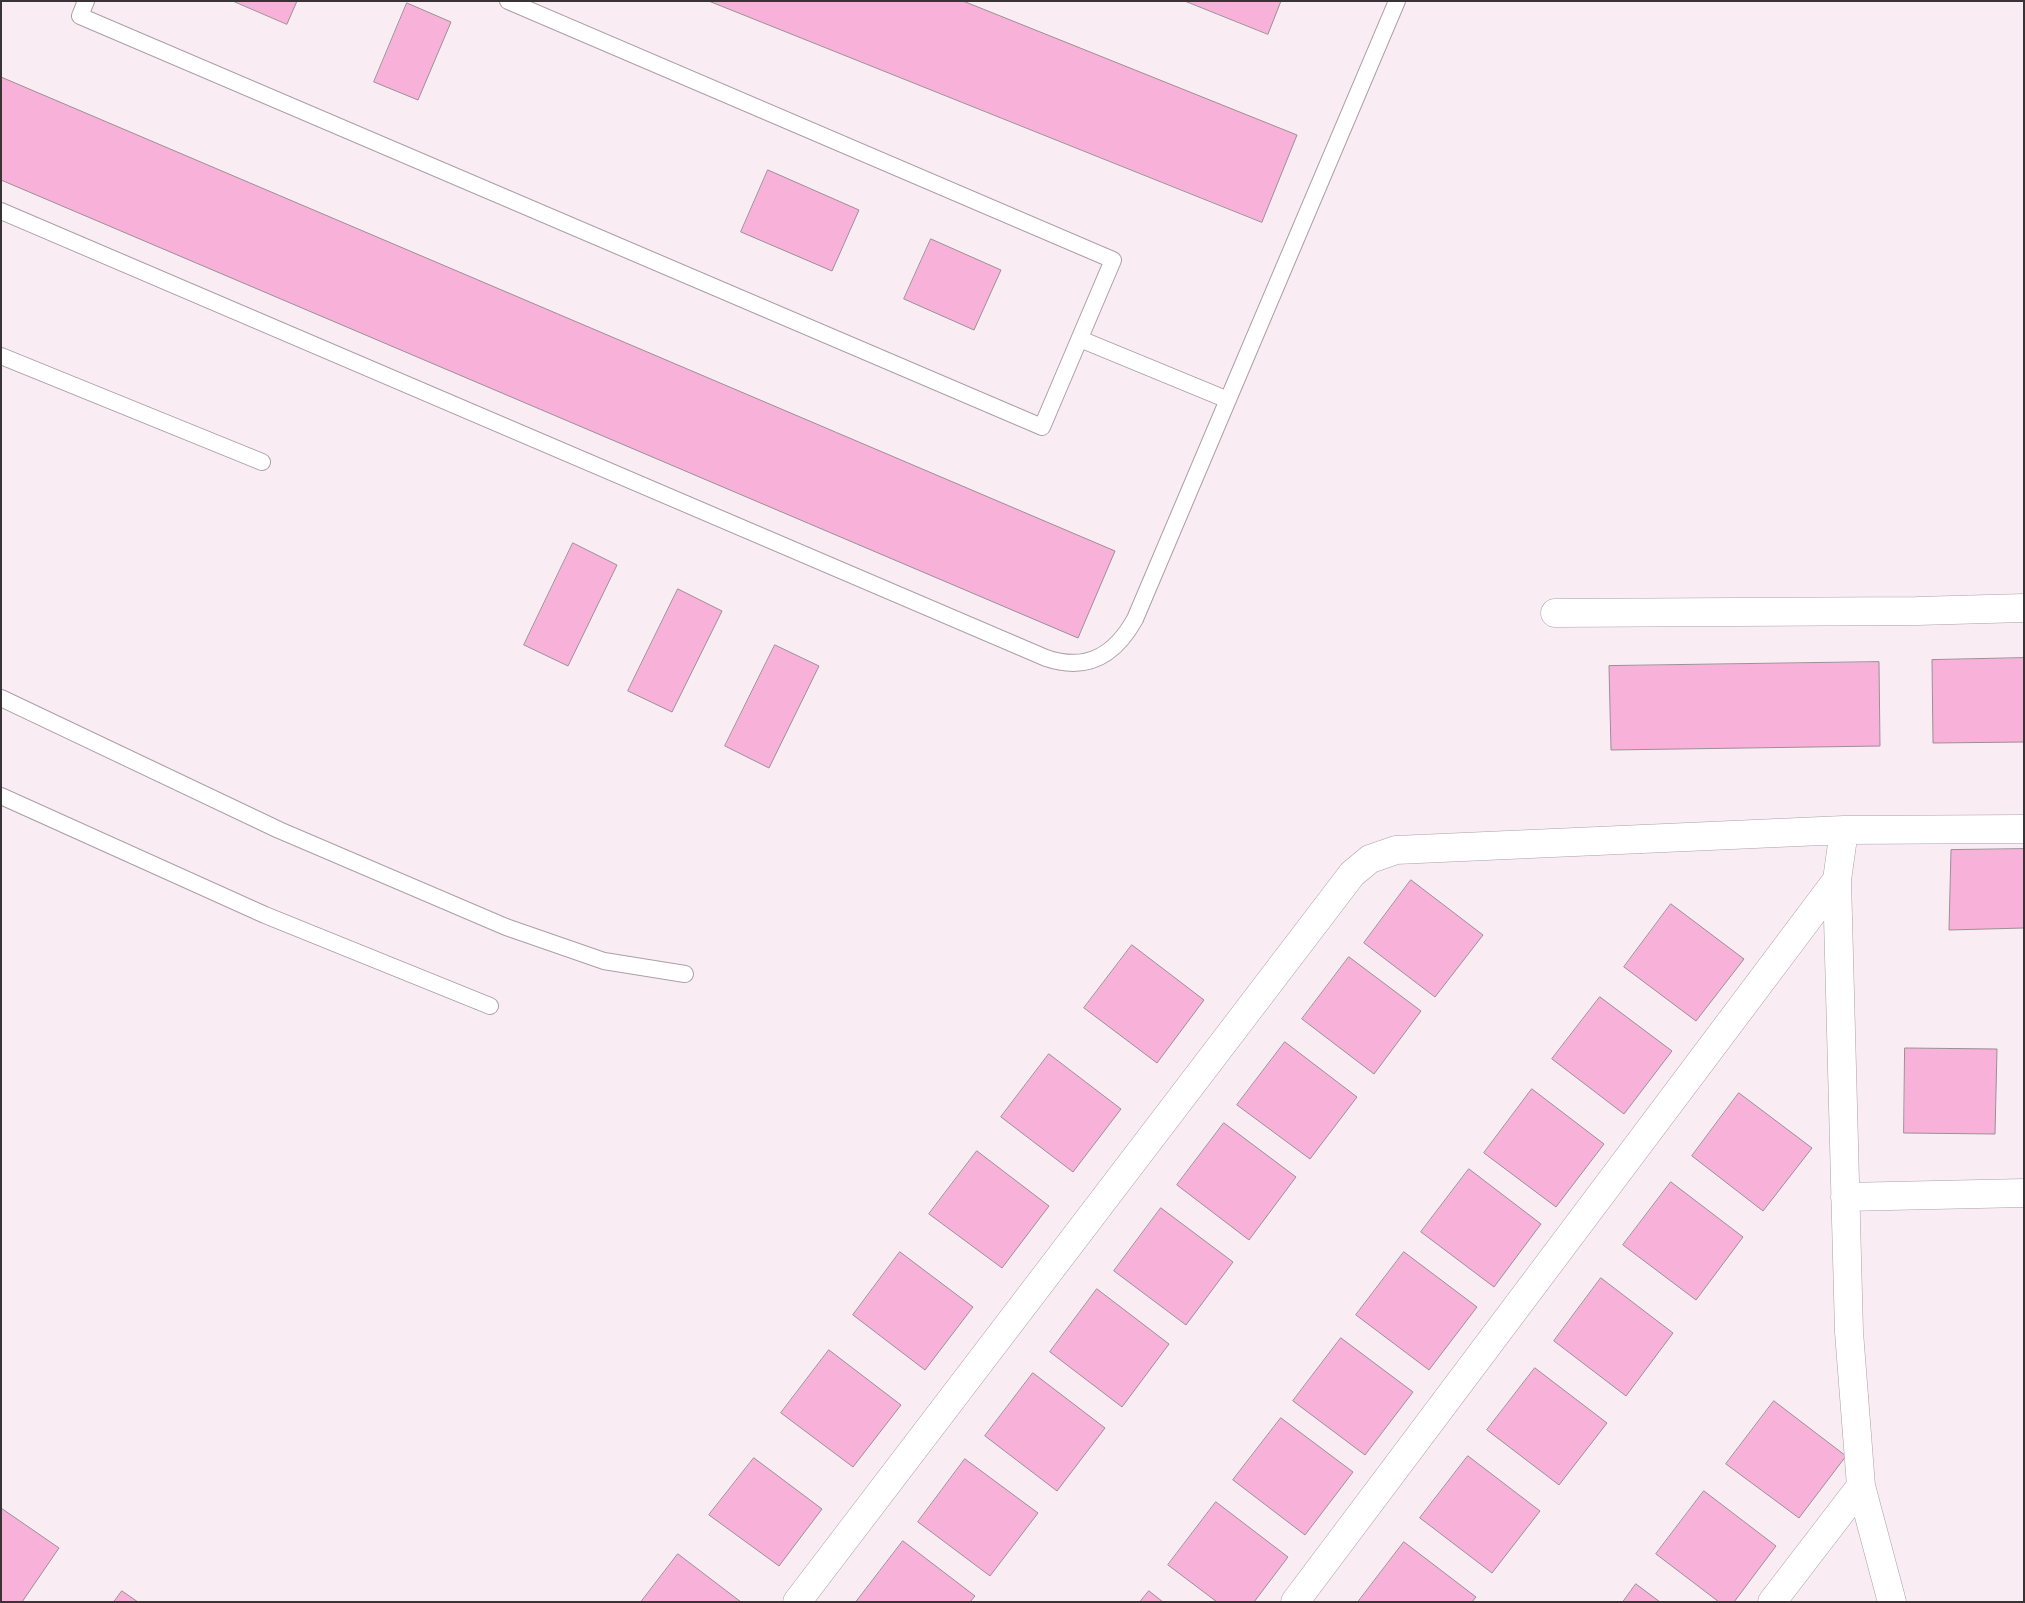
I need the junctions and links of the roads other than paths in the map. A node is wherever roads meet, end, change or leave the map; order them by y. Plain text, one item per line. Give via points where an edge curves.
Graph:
1 (86, 1) edge
2 (508, 1) edge
3 (1397, 1) edge
4 (1, 211) edge
5 (1080, 339) junction
6 (1, 356) edge
7 (1228, 400) junction
8 (262, 462) dead end
9 (2024, 608) edge
10 (1554, 613) dead end
11 (1, 698) edge
12 (1, 796) edge
13 (2024, 829) edge
14 (1844, 830) junction
15 (1838, 880) junction
16 (685, 974) dead end
17 (490, 1006) dead end
18 (2024, 1193) edge
19 (1846, 1197) junction
20 (1861, 1486) junction
21 (797, 1602) edge
22 (1295, 1602) edge
23 (1772, 1602) edge
24 (1892, 1602) edge

1 - 5 lane via 80,16 1042,427
2 - 5 lane via 1113,260
3 - 7 lane
4 - 7 lane via 1059,662 1085,662 1097,658 1120,642 1128,631
5 - 7 lane
6 - 8 lane
9 - 10 street
11 - 16 lane via 279,830 506,927 604,961
12 - 17 lane via 265,915
13 - 14 street
14 - 15 street
14 - 21 street via 1396,850 1370,859 1352,874
15 - 19 street
15 - 22 street
18 - 19 street
19 - 20 street via 1849,1332
20 - 23 street
20 - 24 street

